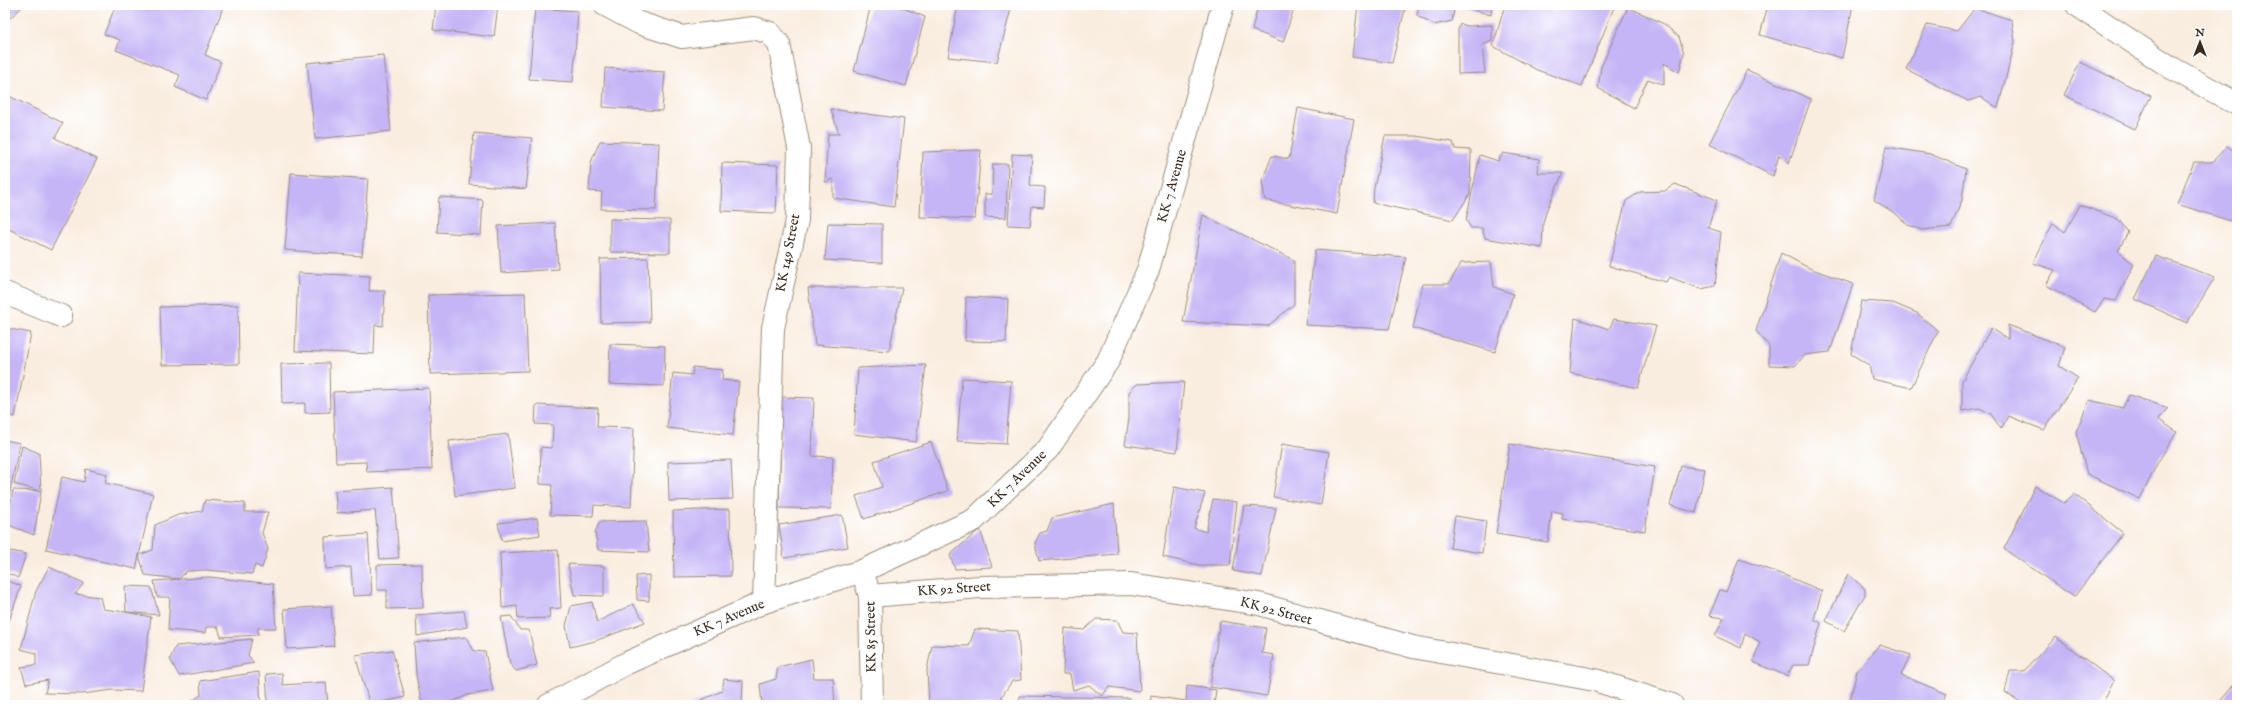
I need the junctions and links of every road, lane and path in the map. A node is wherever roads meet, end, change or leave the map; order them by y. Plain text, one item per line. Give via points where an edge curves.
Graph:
1 (605, 5) edge
2 (1223, 5) edge
3 (2077, 5) edge
4 (2237, 104) edge
5 (5, 293) edge
6 (62, 316) dead end
7 (862, 571) junction
8 (870, 596) junction
9 (764, 602) junction
10 (549, 705) edge
11 (872, 705) edge
12 (1672, 705) edge

1 - 9 street, KK 149 Street via 639,23 682,37 754,28 770,33 779,44 799,148 797,220 773,328
2 - 7 street, KK 7 Avenue via 1148,270 1108,361 1048,449 974,520
3 - 4 street via 2170,67
5 - 6 street
7 - 8 street, KK 85 Street
7 - 9 street, KK 7 Avenue
8 - 11 street, KK 85 Street
8 - 12 street, KK 92 Street via 980,587 1139,585 1259,604 1413,648 1595,680
9 - 10 street, KK 7 Avenue via 627,663

